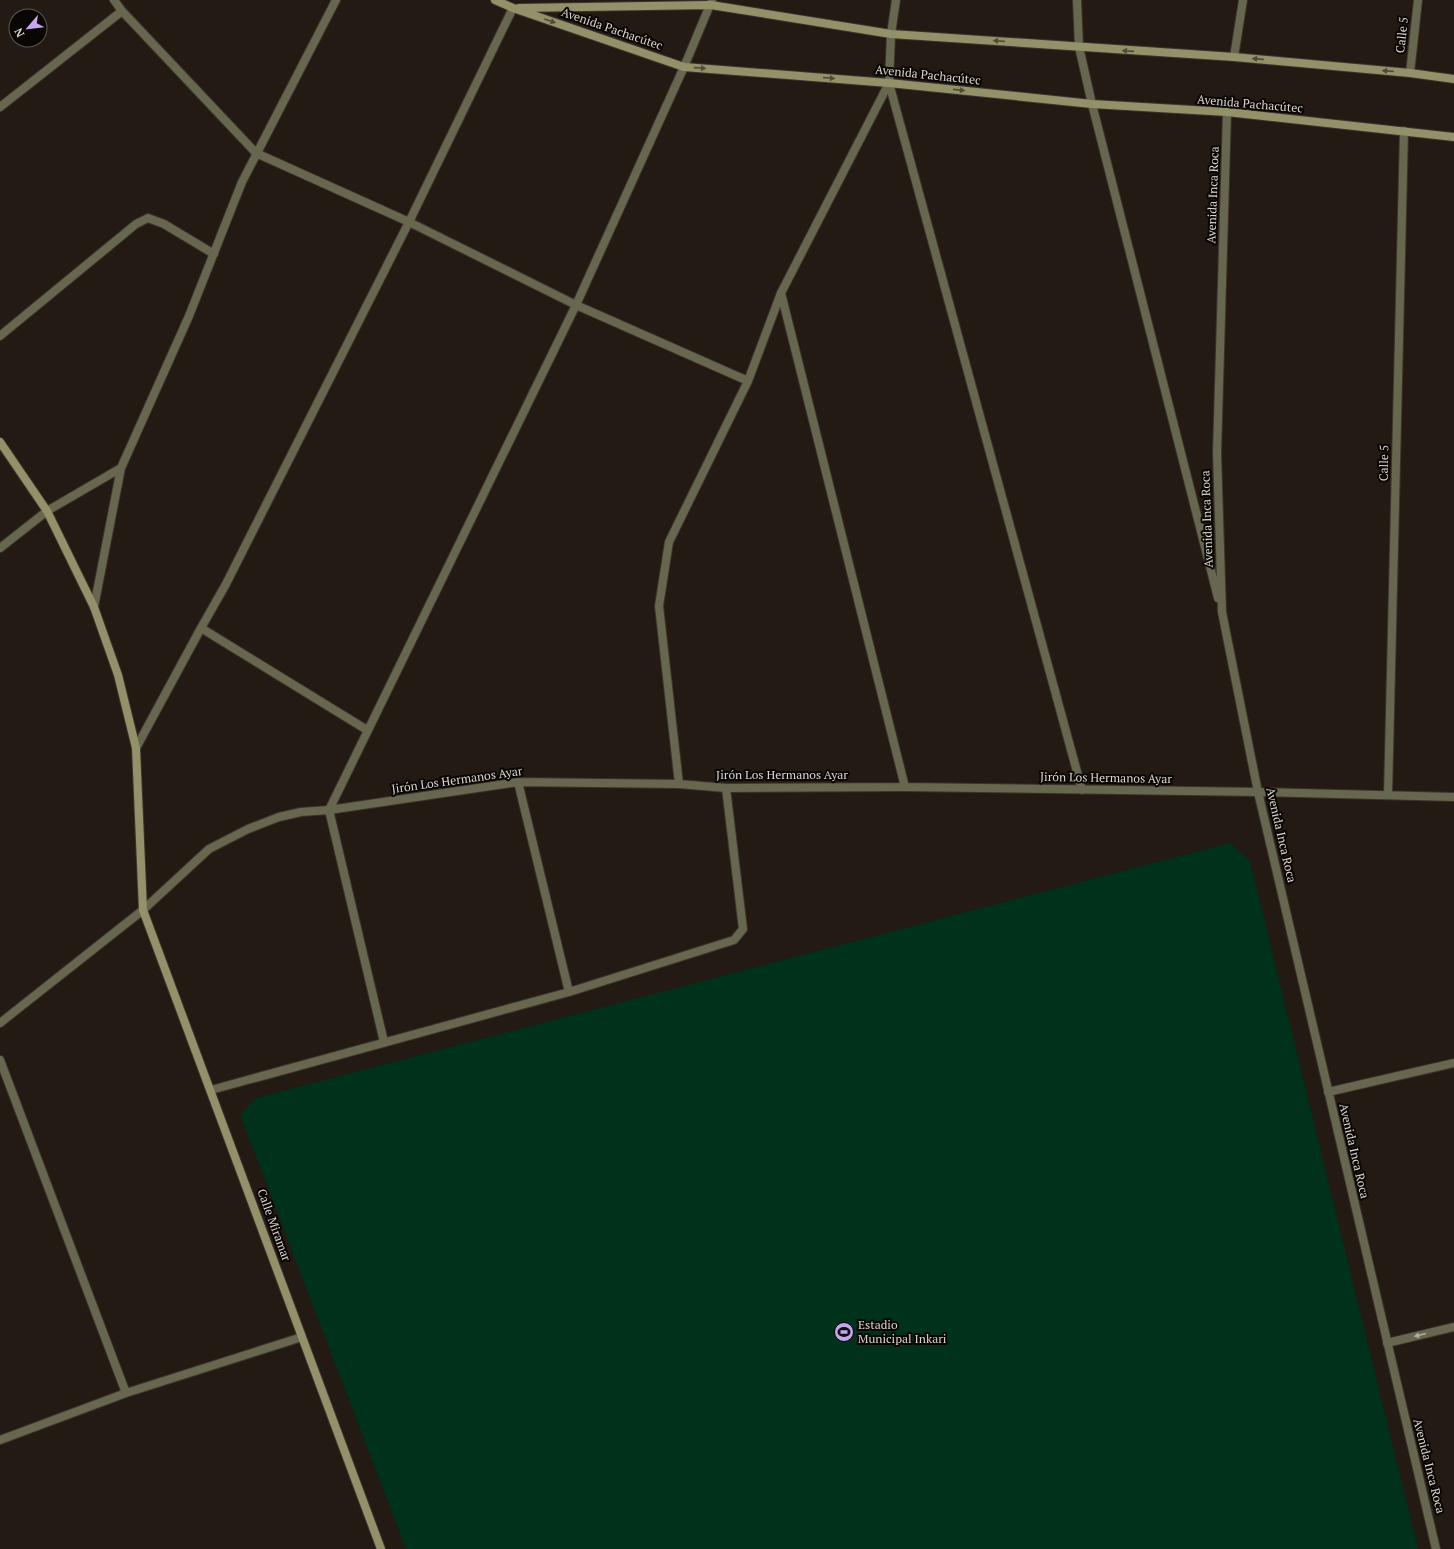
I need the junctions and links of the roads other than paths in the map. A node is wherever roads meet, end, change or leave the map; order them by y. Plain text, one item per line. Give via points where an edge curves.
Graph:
1 (114, 0) edge
2 (336, 0) edge
3 (495, 0) edge
4 (896, 0) edge
5 (1077, 0) edge
6 (1243, 0) edge
7 (1418, 0) edge
8 (638, 3) edge
9 (711, 3) edge
10 (513, 8) junction
11 (122, 11) junction
12 (891, 34) junction
13 (1079, 47) junction
14 (1234, 57) junction
15 (684, 67) junction
16 (1410, 73) junction
17 (1454, 80) edge
18 (890, 83) junction
19 (1092, 104) junction
20 (0, 107) edge
21 (1227, 112) junction
22 (1404, 131) junction
23 (1454, 137) edge
24 (256, 153) junction
25 (409, 222) junction
26 (214, 254) junction
27 (781, 293) junction
28 (576, 305) junction
29 (0, 336) edge
30 (748, 381) junction
31 (0, 442) edge
32 (121, 468) junction
33 (47, 511) junction
34 (0, 548) edge
35 (94, 608) junction
36 (1222, 612) junction
37 (201, 628) junction
38 (368, 730) junction
39 (136, 748) junction
40 (518, 782) junction
41 (679, 784) junction
42 (905, 787) junction
43 (726, 788) junction
44 (1082, 790) junction
45 (1258, 792) junction
46 (1388, 795) junction
47 (1454, 797) edge
48 (329, 810) junction
49 (143, 910) junction
50 (569, 992) junction
51 (0, 1023) edge
52 (384, 1042) junction
53 (0, 1060) edge
54 (1454, 1063) edge
55 (211, 1090) junction
56 (1328, 1092) junction
57 (1454, 1327) edge
58 (302, 1337) junction
59 (1387, 1343) junction
60 (126, 1393) junction
61 (0, 1440) edge
62 (381, 1549) edge
63 (1436, 1549) edge

1 - 11 street
2 - 24 street
3 - 10 street
4 - 12 street
5 - 13 street
6 - 14 street
7 - 16 street, Calle 5
8 - 9 street, Avenida Pachacútec
8 - 10 street, Avenida Pachacútec
9 - 12 street, Avenida Pachacútec
9 - 15 street
10 -> 15 street, Avenida Pachacútec
10 - 25 street
11 - 20 street
11 - 24 street
13 -> 12 street, Avenida Pachacútec
12 - 18 street
14 -> 13 street, Avenida Pachacútec
13 - 19 street
16 -> 14 street, Avenida Pachacútec
15 -> 18 street, Avenida Pachacútec
15 - 28 street
16 - 17 street, Avenida Pachacútec
18 -> 19 street, Avenida Pachacútec
18 - 27 street
18 - 44 street
19 - 21 street, Avenida Pachacútec
19 - 36 street
21 - 22 street, Avenida Pachacútec
21 - 36 street, Avenida Inca Roca via 1217,453
22 - 23 street, Avenida Pachacútec
22 - 46 street, Calle 5
24 - 25 street
24 - 26 street
25 - 28 street
25 - 37 street via 226,584
26 - 29 street via 164,224 148,218 136,224
26 - 32 street
27 - 30 street
27 - 42 street
28 - 30 street
28 - 38 street
30 - 41 street via 669,542 659,606
31 - 33 street, Calle Miramar
32 - 33 street
32 - 35 street
33 - 34 street
33 - 35 street, Calle Miramar
35 - 39 street, Calle Miramar via 118,675
36 - 45 street, Avenida Inca Roca
37 - 38 street
37 - 39 street
38 - 48 street
39 - 49 street, Calle Miramar
40 - 41 street, Jirón Los Hermanos Ayar
40 - 48 street, Jirón Los Hermanos Ayar
40 - 50 street
41 - 43 street, Jirón Los Hermanos Ayar
42 - 43 street, Jirón Los Hermanos Ayar
42 - 44 street, Jirón Los Hermanos Ayar
43 - 50 street via 743,928 734,940
44 - 45 street, Jirón Los Hermanos Ayar
45 - 46 street, Jirón Los Hermanos Ayar
45 - 56 street, Avenida Inca Roca
46 - 47 street, Jirón Los Hermanos Ayar
48 - 49 street, Jirón Los Hermanos Ayar via 279,817 209,849
48 - 52 street
49 - 51 street, Jirón Los Hermanos Ayar
49 - 55 street, Calle Miramar
50 - 52 street
52 - 55 street
53 - 60 street
54 - 56 street
55 - 58 street, Calle Miramar
56 - 59 street, Avenida Inca Roca
57 -> 59 street
58 - 60 street
58 - 62 street, Calle Miramar
59 - 63 street, Avenida Inca Roca
60 - 61 street

